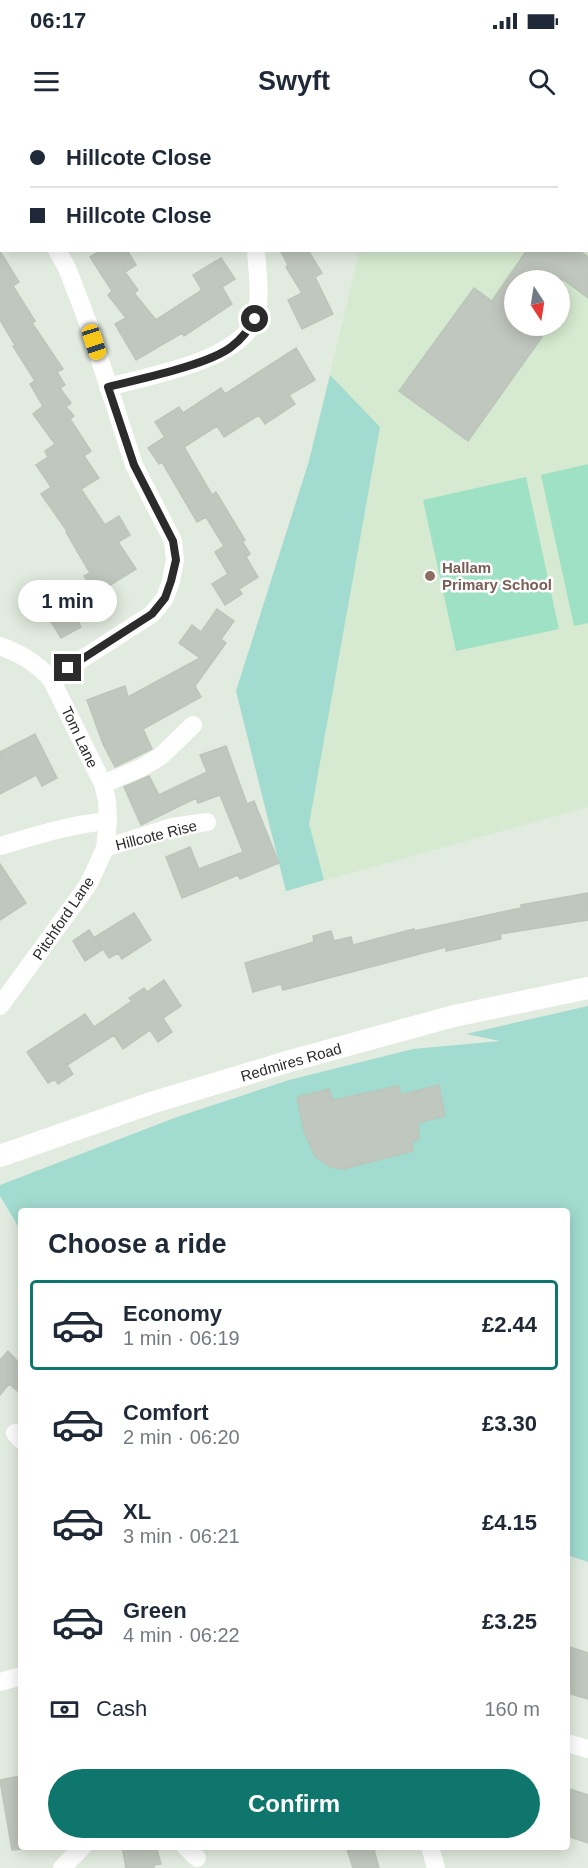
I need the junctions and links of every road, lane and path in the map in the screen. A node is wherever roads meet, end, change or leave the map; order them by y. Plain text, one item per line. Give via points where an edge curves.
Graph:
1 (58, 252) edge
2 (256, 252) edge
3 (108, 387) junction
4 (0, 646) edge
5 (51, 679) junction
6 (193, 725) dead end
7 (103, 784) junction
8 (108, 822) junction
9 (207, 822) dead end
10 (0, 846) edge
11 (105, 848) junction
12 (588, 988) edge
13 (0, 1006) edge
14 (0, 1156) edge
15 (18, 1677) edge
16 (0, 1682) edge
17 (570, 1744) edge
18 (588, 1749) edge
19 (79, 1850) edge
20 (431, 1850) edge
21 (62, 1868) edge
22 (436, 1868) edge

1 - 3 street via 83,309
2 - 3 street via 258,299 255,319 246,334 207,359
3 - 5 street via 134,465 173,541 176,560 165,598 152,614
4 - 5 street, Tom Lane via 21,653
5 - 7 street, Tom Lane
6 - 7 street via 162,756
7 - 8 street, Tom Lane
8 - 10 street via 44,833
8 - 11 street, Pitchford Lane
9 - 11 street, Hillcote Rise via 172,827
11 - 13 street, Pitchford Lane via 88,885
12 - 14 street, Redmires Road via 454,1016 290,1061 151,1103
15 - 16 street
17 - 18 street
19 - 21 street
20 - 22 street

